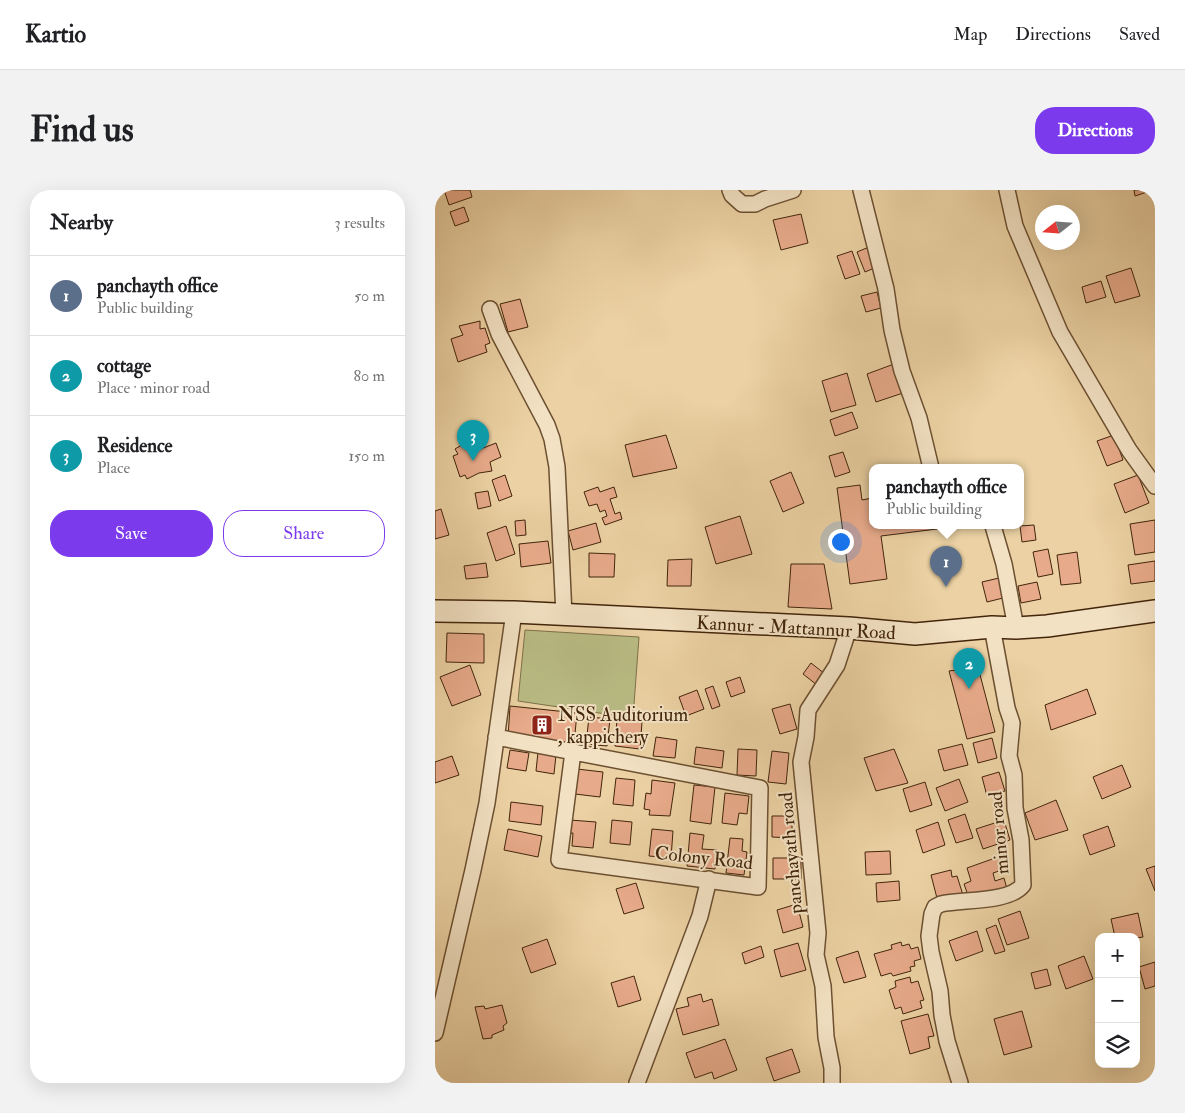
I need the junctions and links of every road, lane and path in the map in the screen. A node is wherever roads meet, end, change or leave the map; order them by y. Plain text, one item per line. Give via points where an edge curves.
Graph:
1 (729, 190) edge
2 (793, 190) edge
3 (861, 190) edge
4 (1007, 190) edge
5 (490, 309) dead end
6 (930, 464) edge
7 (1155, 486) edge
8 (994, 529) edge
9 (435, 611) edge
10 (1155, 611) edge
11 (514, 612) junction
12 (564, 615) junction
13 (992, 627) junction
14 (849, 628) junction
15 (1015, 628) junction
16 (496, 737) junction
17 (573, 752) junction
18 (709, 879) junction
19 (435, 1033) edge
20 (637, 1083) edge
21 (832, 1083) edge
22 (959, 1083) edge

1 - 2 street via 742,204 755,204
3 - 6 street via 902,371 916,407
4 - 7 street via 1015,226 1060,332 1129,450
5 - 12 street via 499,334 552,439 557,467
8 - 15 street via 1006,573
9 - 11 main road, Kannur - Mattannur Road
10 - 15 main road, Kannur - Mattannur Road
11 - 12 main road, Kannur - Mattannur Road
11 - 16 street
12 - 14 main road, Kannur - Mattannur Road
13 - 14 main road, Kannur - Mattannur Road via 915,634
13 - 15 main road, Kannur - Mattannur Road
13 - 22 street, minor road via 1012,723 1009,756 1014,775 1023,885 1014,893 941,904 932,914 931,958 940,991 947,1041
14 - 21 street, panchayath road via 837,665 808,710 801,762 818,932 816,955 823,986
16 - 17 street, Colony Road
16 - 19 street via 473,870
17 - 18 street, Colony Road via 559,860
17 - 18 street, Colony Road via 760,788 758,886
18 - 20 street via 700,916

